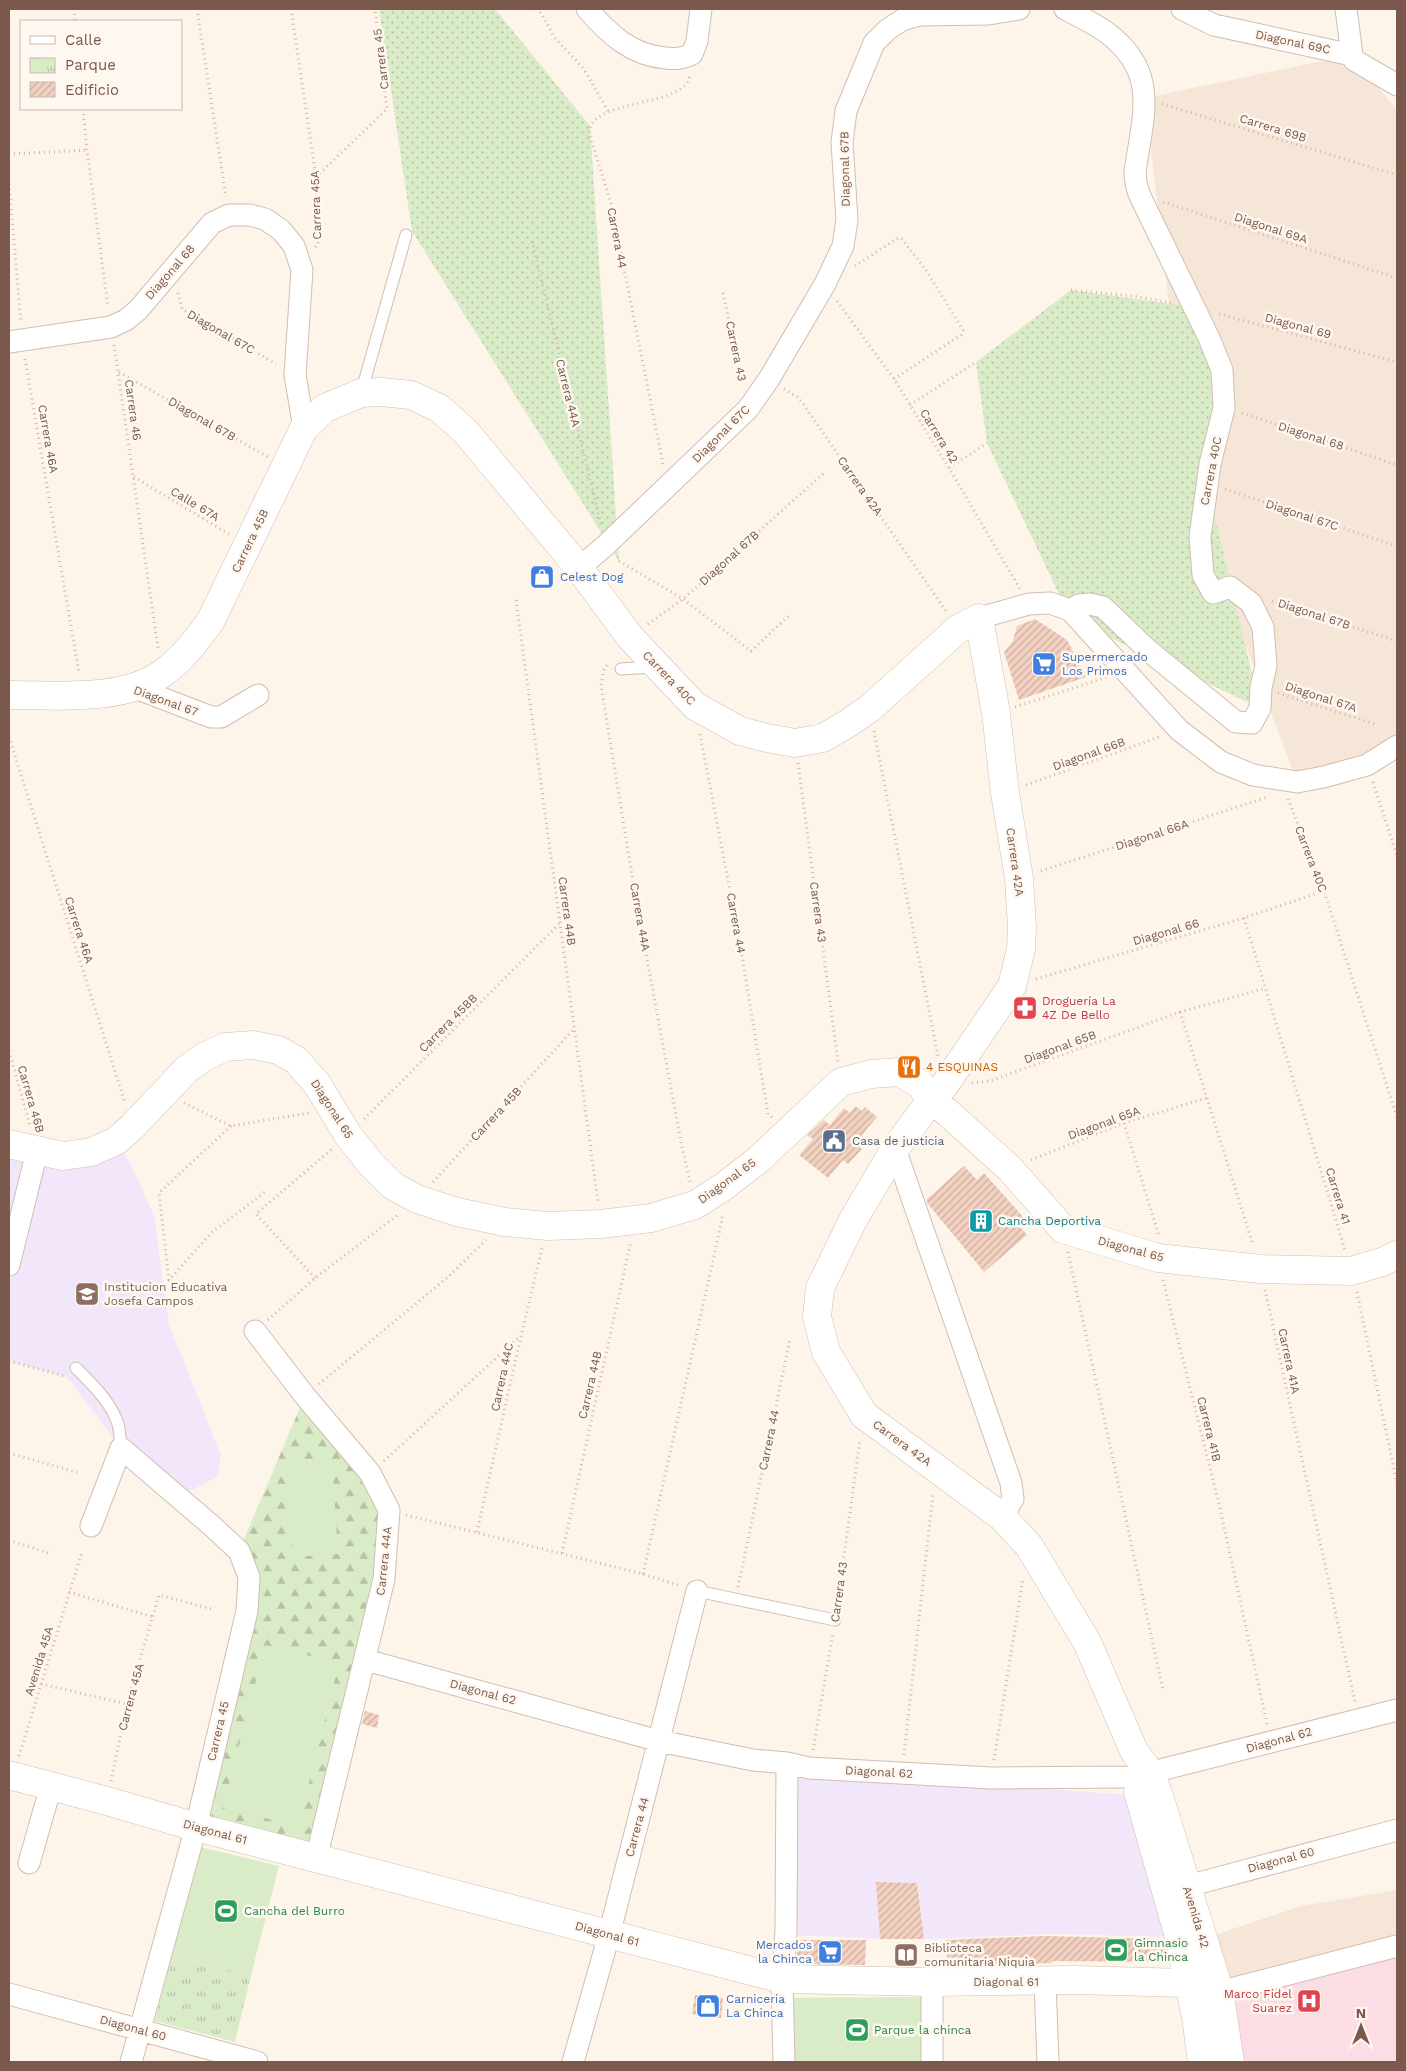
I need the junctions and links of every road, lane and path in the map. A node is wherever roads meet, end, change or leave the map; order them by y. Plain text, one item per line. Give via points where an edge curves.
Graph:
1 (197, 9) edge
2 (291, 9) edge
3 (375, 9) edge
4 (536, 9) edge
5 (587, 9) edge
6 (701, 9) edge
7 (1019, 9) edge
8 (1065, 9) edge
9 (1182, 9) edge
10 (1346, 9) edge
11 (692, 54) junction
12 (1352, 55) junction
13 (1397, 85) edge
14 (1145, 98) junction
15 (83, 110) edge
16 (608, 113) junction
17 (87, 150) junction
18 (9, 154) edge
19 (1397, 175) edge
20 (316, 177) junction
21 (9, 184) edge
22 (1139, 194) junction
23 (229, 215) junction
24 (406, 235) dead end
25 (532, 241) dead end
26 (843, 246) joint
27 (172, 270) junction
28 (302, 270) junction
29 (1397, 278) edge
30 (825, 284) junction
31 (1071, 290) dead end
32 (723, 293) dead end
33 (1194, 307) junction
34 (110, 327) junction
35 (15, 341) edge
36 (976, 362) dead end
37 (1397, 362) edge
38 (118, 372) junction
39 (295, 375) junction
40 (769, 379) junction
41 (894, 379) junction
42 (361, 393) junction
43 (910, 406) junction
44 (1224, 408) junction
45 (748, 409) junction
46 (304, 428) junction
47 (987, 443) dead end
48 (1397, 465) edge
49 (285, 467) junction
50 (949, 468) junction
51 (824, 473) dead end
52 (134, 476) junction
53 (1207, 484) junction
54 (667, 487) junction
55 (248, 546) junction
56 (1397, 546) edge
57 (613, 553) junction
58 (580, 568) junction
59 (683, 599) junction
60 (1267, 599) dead end
61 (516, 600) dead end
62 (1029, 604) junction
63 (1070, 610) junction
64 (791, 614) dead end
65 (968, 624) junction
66 (630, 637) junction
67 (1397, 641) edge
68 (609, 663) dead end
69 (658, 667) junction
70 (620, 669) dead end
71 (1124, 671) junction
72 (162, 674) junction
73 (132, 687) junction
74 (1261, 687) junction
75 (9, 695) edge
76 (82, 695) junction
77 (258, 695) dead end
78 (695, 706) junction
79 (870, 708) junction
80 (996, 713) junction
81 (1376, 724) dead end
82 (1179, 730) junction
83 (9, 737) edge
84 (795, 743) junction
85 (1397, 746) edge
86 (1367, 765) junction
87 (1283, 786) junction
88 (1005, 793) junction
89 (1397, 856) edge
90 (1018, 878) junction
91 (1324, 892) junction
92 (1244, 918) junction
93 (560, 924) junction
94 (1012, 986) junction
95 (1266, 988) junction
96 (1180, 1012) junction
97 (574, 1028) junction
98 (9, 1051) edge
99 (841, 1082) junction
100 (164, 1093) junction
101 (938, 1093) junction
102 (1207, 1098) junction
103 (332, 1109) junction
104 (1397, 1117) edge
105 (1124, 1123) junction
106 (230, 1126) junction
107 (791, 1127) junction
108 (132, 1128) junction
109 (348, 1135) junction
110 (9, 1144) edge
111 (895, 1150) junction
112 (37, 1151) junction
113 (1010, 1168) junction
114 (723, 1187) junction
115 (264, 1192) dead end
116 (417, 1199) junction
117 (695, 1204) junction
118 (636, 1220) junction
119 (505, 1222) junction
120 (601, 1224) junction
121 (548, 1226) junction
122 (1063, 1230) junction
123 (1397, 1255) edge
124 (1158, 1258) junction
125 (9, 1265) edge
126 (1260, 1269) junction
127 (1351, 1271) junction
128 (315, 1278) junction
129 (255, 1331) joint
130 (520, 1336) junction
131 (790, 1339) dead end
132 (9, 1361) edge
133 (76, 1368) dead end
134 (67, 1377) dead end
135 (305, 1396) junction
136 (864, 1415) junction
137 (121, 1448) junction
138 (9, 1453) edge
139 (936, 1467) junction
140 (79, 1473) dead end
141 (370, 1473) junction
142 (1397, 1484) edge
143 (389, 1510) junction
144 (1002, 1517) junction
145 (91, 1526) dead end
146 (477, 1532) junction
147 (9, 1540) edge
148 (1029, 1546) junction
149 (82, 1552) dead end
150 (48, 1553) dead end
151 (562, 1553) junction
152 (643, 1574) junction
153 (69, 1592) junction
154 (697, 1592) junction
155 (736, 1599) junction
156 (212, 1609) dead end
157 (153, 1617) junction
158 (835, 1620) junction
159 (366, 1660) junction
160 (41, 1684) junction
161 (1163, 1690) dead end
162 (127, 1704) junction
163 (1397, 1710) edge
164 (1359, 1719) junction
165 (659, 1741) junction
166 (1271, 1742) junction
167 (787, 1763) junction
168 (809, 1768) junction
169 (902, 1773) junction
170 (1142, 1775) junction
171 (11, 1776) edge
172 (991, 1778) junction
173 (51, 1786) junction
174 (107, 1801) junction
175 (196, 1827) junction
176 (1397, 1830) edge
177 (316, 1858) junction
178 (29, 1863) dead end
179 (1176, 1889) junction
180 (608, 1935) junction
181 (1397, 1946) edge
182 (782, 1979) junction
183 (932, 1982) junction
184 (1045, 1982) junction
185 (1188, 1983) junction
186 (1219, 1990) junction
187 (9, 1994) edge
188 (140, 2030) junction
189 (131, 2062) edge
190 (257, 2062) edge
191 (573, 2062) edge
192 (784, 2062) edge
193 (932, 2062) edge
194 (1048, 2062) edge
195 (1202, 2062) edge
196 (1230, 2062) edge

1 - 23 path
2 - 20 path, Carrera 45A
3 - 20 path, Carrera 45 via 387,109
4 - 16 path via 554,37 584,69
5 - 11 street via 623,44 648,56 682,59
6 - 11 street
7 - 26 street, Diagonal 67B via 990,14 920,15 902,20 886,30 874,44 846,111 842,142 847,220
8 - 14 street, Carrera 40C via 1105,31 1126,50 1138,67
9 - 12 street, Diagonal 69C via 1214,25
10 - 12 street
11 - 16 path, Carrera 44 via 689,80 680,90
12 - 13 street, Diagonal 69C via 1354,60
14 - 19 path, Carrera 69B
14 - 22 street, Carrera 40C via 1135,172
15 - 17 path, Carrera 46
16 - 54 path, Carrera 44 via 595,120 590,126 590,133 611,203
17 - 18 path
17 - 34 path, Carrera 46
20 - 28 path, Carrera 45A via 318,244
21 - 35 path, Carrera 46A
22 - 29 path, Diagonal 69A
22 - 33 street, Carrera 40C
23 - 27 street, Diagonal 68 via 212,224
23 - 28 street via 265,219 281,230 294,246
24 - 42 lane
25 - 57 path, Carrera 44A via 567,389
26 - 30 street, Diagonal 67C
27 - 34 street, Diagonal 68 via 138,310
27 - 39 path, Diagonal 67C via 182,309
28 - 39 street
30 - 40 street, Diagonal 67C
30 - 41 path, Carrera 42
30 - 41 path via 896,239 901,238 907,243 963,330 961,335
31 - 33 path, Diagonal 69 via 1134,296
32 - 45 path, Carrera 43
33 - 37 path, Diagonal 69
33 - 44 street, Carrera 40C via 1222,370
34 - 35 street, Diagonal 68
34 - 38 path, Carrera 46
35 - 76 path, Carrera 46A
36 - 43 path
38 - 49 path, Diagonal 67B
38 - 52 path, Carrera 46
39 - 46 street
40 - 45 street, Diagonal 67C
40 - 65 path, Carrera 42A via 800,398
41 - 43 path, Carrera 42
42 - 46 street, Carrera 45B via 325,408
42 - 58 street, Carrera 40C via 412,395 439,408 464,431
43 - 50 path, Carrera 42
44 - 48 path, Diagonal 68
44 - 53 street, Carrera 40C
45 - 54 street, Diagonal 67C
46 - 49 street, Carrera 45B
47 - 50 path
49 - 55 street, Carrera 45B
50 - 62 path, Carrera 42
51 - 59 path, Diagonal 67B
52 - 55 path, Calle 67A
52 - 72 path, Carrera 46
53 - 56 path, Diagonal 67C
53 - 74 street, Carrera 40C via 1200,536 1203,575 1213,593 1230,587 1250,603 1262,627 1266,666
54 - 57 street, Diagonal 67C
55 - 72 street, Carrera 45B via 210,622 189,649
57 - 58 street, Diagonal 67C
57 - 59 path
58 - 66 street, Carrera 40C
59 - 64 path via 751,651
59 - 66 path, Diagonal 67B
60 - 67 path, Diagonal 67B
61 - 93 path, Carrera 44B
62 - 63 street, Carrera 40C via 1050,603
62 - 65 street, Carrera 40C
63 - 71 street
63 - 74 street, Carrera 40C via 1079,605 1103,607 1149,651 1236,722 1252,723 1260,708
65 - 79 street, Carrera 40C
65 - 80 street, Carrera 42A
66 - 69 street, Carrera 40C
68 - 117 path, Carrera 44A via 601,684 636,900
69 - 70 lane
69 - 78 street, Carrera 40C
71 - 80 path
71 - 82 street
72 - 73 street, Carrera 45B
73 - 76 street, Diagonal 67 via 108,694
73 - 77 street, Diagonal 67 via 211,717 221,717
74 - 81 path, Diagonal 67A
75 - 76 street, Diagonal 67
78 - 84 street, Carrera 40C via 740,731
78 - 107 path, Carrera 44 via 738,932 768,1114
79 - 84 street, Carrera 40C via 823,738
79 - 101 path
80 - 88 street, Carrera 42A
82 - 87 street via 1221,762
82 - 88 path, Diagonal 66B
83 - 108 path, Carrera 46A
84 - 99 path, Carrera 43
85 - 86 street
86 - 87 street
86 - 89 path
87 - 90 path, Diagonal 66A
87 - 91 path, Carrera 40C
88 - 90 street, Carrera 42A
90 - 94 street, Carrera 42A via 1021,949
91 - 92 path, Diagonal 66
91 - 104 path, Carrera 40C
92 - 94 path, Diagonal 66
92 - 95 path, Carrera 41
93 - 97 path, Carrera 44B
93 - 109 path, Carrera 45BB
94 - 101 street, Carrera 42A
95 - 96 path, Diagonal 65B
95 - 127 path, Carrera 41
96 - 101 path, Diagonal 65B via 990,1082
96 - 102 path, Carrera 41A
97 - 116 path, Carrera 45B
97 - 120 path, Carrera 44B
98 - 112 path, Carrera 46B
99 - 101 street, Diagonal 65 via 871,1074 899,1072
99 - 107 street, Diagonal 65
100 - 103 street, Diagonal 65 via 186,1069 204,1057 225,1048 253,1044 278,1050 296,1060 317,1084
100 - 106 path
100 - 108 street, Diagonal 65
101 - 111 street, Carrera 42A
101 - 113 street, Diagonal 65 via 946,1111
102 - 105 path, Diagonal 65A
102 - 126 path, Carrera 41A
103 - 106 path
103 - 109 street, Diagonal 65
105 - 113 path, Diagonal 65A
105 - 124 path, Carrera 41B via 1162,1245
106 - 115 path via 159,1193 169,1280 211,1233
107 - 114 street, Diagonal 65 via 758,1160
108 - 112 street, Diagonal 65 via 116,1141 91,1152 63,1156
109 - 116 street, Diagonal 65 via 393,1186
109 - 128 path, Carrera 45BB via 256,1214
110 - 112 street, Diagonal 65
111 - 136 street, Carrera 42A via 853,1220 820,1288 817,1316 826,1352
111 - 144 street via 1011,1483 1013,1499
112 - 125 street
113 - 122 street, Diagonal 65
114 - 117 street, Diagonal 65
114 - 152 path via 722,1220
116 - 119 street, Diagonal 65
116 - 128 path, Carrera 45B
117 - 118 street, Diagonal 65 via 674,1213
118 - 120 street, Diagonal 65
118 - 151 path, Carrera 44B
119 - 121 street, Diagonal 65
119 - 135 path via 448,1277
120 - 121 street, Diagonal 65
121 - 130 path, Carrera 44C
122 - 124 street, Diagonal 65
122 - 161 path
123 - 127 street, Diagonal 65
124 - 126 street, Diagonal 65
124 - 166 path, Carrera 41B via 1220,1508
126 - 127 street, Diagonal 65
126 - 164 path, Carrera 41A
127 - 142 path, Carrera 41
128 - 129 path, Carrera 45B
129 - 135 street, Carrera 44A
130 - 141 path
130 - 146 path, Carrera 44C
131 - 155 path, Carrera 44
132 - 134 path
133 - 137 lane via 114,1413
135 - 141 street, Carrera 44A
136 - 139 street, Carrera 42A
136 - 158 path, Carrera 43
137 - 145 street
137 - 175 street, Carrera 45 via 239,1551 249,1577 247,1611
138 - 140 path
139 - 144 street, Carrera 42A
139 - 169 path
141 - 143 street, Carrera 44A
143 - 146 path
143 - 159 street, Carrera 44A via 384,1579
144 - 148 street, Carrera 42A
146 - 151 path
147 - 150 path
148 - 170 street, Carrera 42A via 1087,1642
148 - 172 path
149 - 153 path, Avenida 45A
151 - 152 path
152 - 154 path
153 - 157 path
153 - 160 path, Avenida 45A
154 - 155 lane
154 - 165 street, Carrera 44
155 - 158 lane
156 - 157 path, Carrera 45A via 159,1595
157 - 162 path, Carrera 45A
158 - 168 path, Carrera 43
159 - 165 street, Diagonal 62
159 - 177 street, Carrera 44A
160 - 162 path
160 - 171 path, Avenida 45A
162 - 174 path, Carrera 45A
163 - 164 street, Diagonal 62
164 - 166 street, Diagonal 62
165 - 167 street, Diagonal 62 via 753,1760
165 - 180 street, Carrera 44
166 - 170 street, Diagonal 62
167 - 168 street, Diagonal 62
167 - 182 street via 786,1932
168 - 169 street, Diagonal 62
169 - 172 street, Diagonal 62
170 - 172 street, Diagonal 62
170 - 179 street, Avenida 42
171 - 173 street, Diagonal 61
173 - 174 street, Diagonal 61
173 - 178 street
174 - 175 street, Diagonal 61
175 - 177 street, Diagonal 61
175 - 188 street, Carrera 45
176 - 179 street, Diagonal 60
177 - 180 street, Diagonal 61
179 - 185 street, Avenida 42 via 1179,1937
179 - 186 street, Avenida 42
180 - 182 street, Diagonal 61
180 - 191 street, Carrera 44
181 - 186 street
182 - 183 street, Diagonal 61
182 - 192 street
183 - 184 street, Diagonal 61
183 - 193 street
184 - 185 street, Diagonal 61
184 - 194 street
185 - 186 street, Diagonal 61
185 - 195 street, Avenida 42
186 - 196 street, Avenida 42
187 - 188 street, Diagonal 60
188 - 189 street, Carrera 45
188 - 190 street, Diagonal 60

